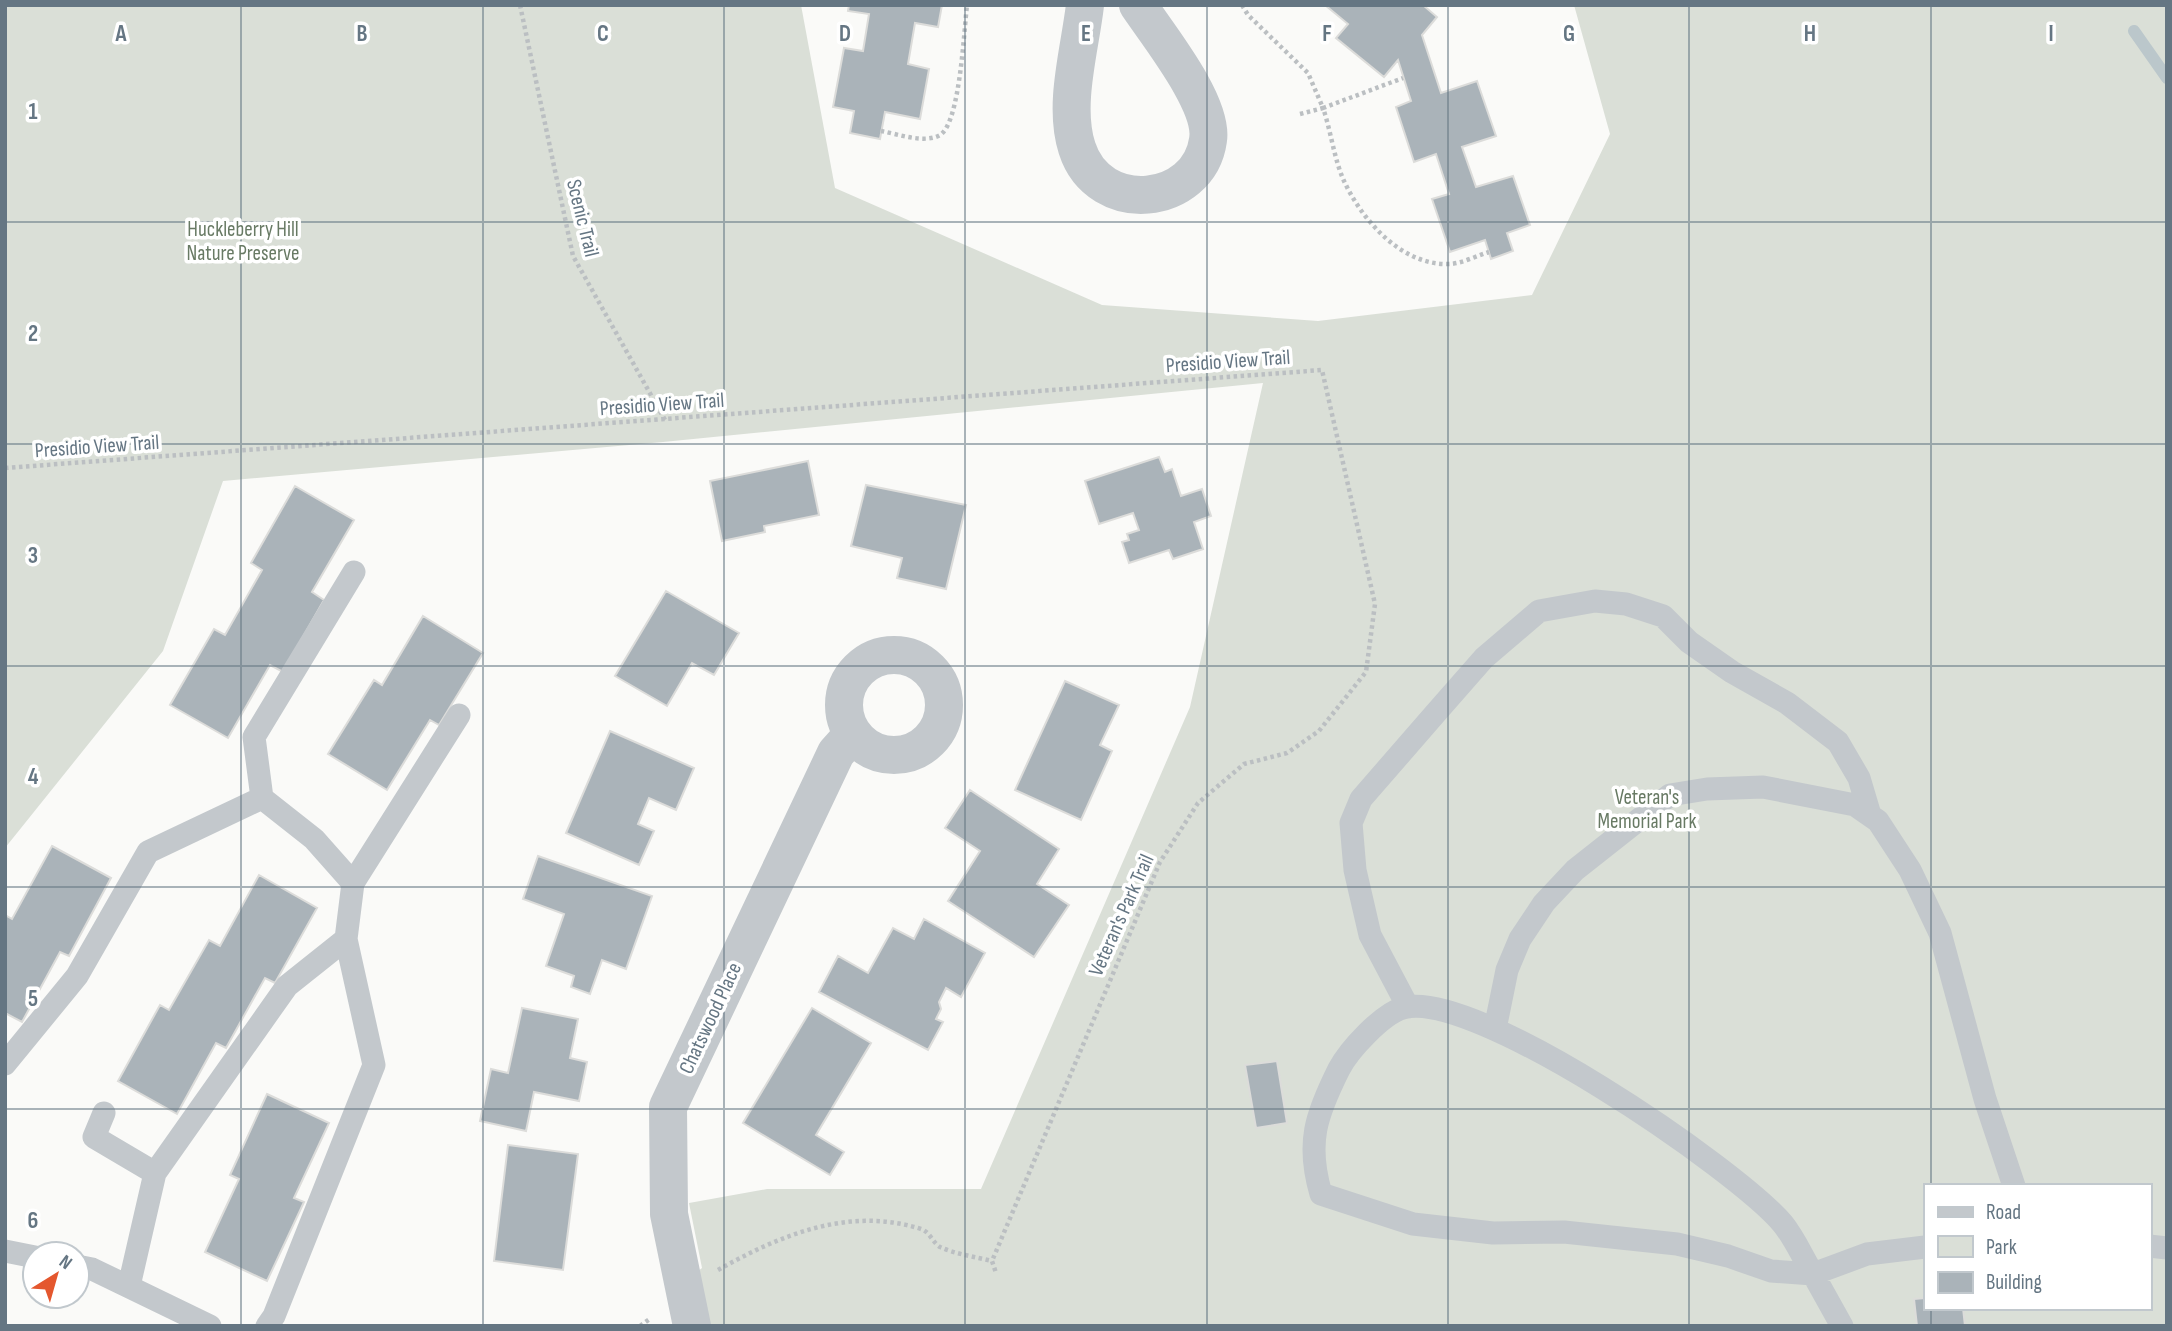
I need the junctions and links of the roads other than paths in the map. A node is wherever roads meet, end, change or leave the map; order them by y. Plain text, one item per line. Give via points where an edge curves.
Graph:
1 (1085, 5) edge
2 (1138, 5) edge
3 (354, 572) dead end
4 (459, 715) dead end
5 (853, 734) dead end
6 (262, 798) junction
7 (1870, 815) junction
8 (353, 883) junction
9 (346, 939) junction
10 (1408, 1007) junction
11 (1495, 1029) junction
12 (5, 1064) edge
13 (104, 1113) dead end
14 (155, 1173) junction
15 (2013, 1184) edge
16 (1924, 1247) edge
17 (91, 1269) edge
18 (1813, 1274) junction
19 (129, 1286) junction
20 (210, 1326) edge
21 (267, 1326) edge
22 (692, 1326) edge
23 (1842, 1326) edge

1 - 2 street via 1072,105 1077,148 1095,176 1118,193 1146,197 1173,188 1199,166 1209,140 1206,116
3 - 6 lane via 254,737
4 - 8 lane
5 - 22 street, Chatswood Place via 836,753 668,1107 669,1214
6 - 8 lane via 314,839
6 - 12 lane via 148,852 77,976
7 - 10 lane via 1859,778 1838,743 1787,703 1689,642 1663,617 1626,604 1595,601 1539,611 1484,658 1361,799 1352,823 1355,870 1370,935
7 - 11 lane via 1855,805 1763,787 1670,795 1575,870 1545,903 1520,939 1507,970
7 - 15 lane via 1910,870 1940,933
8 - 9 lane
9 - 14 lane via 286,986
9 - 21 lane via 374,1065
10 - 11 lane via 1435,1008
10 - 18 lane via 1384,1020 1348,1051 1320,1105 1313,1168 1321,1194 1413,1224 1677,1244 1771,1271
11 - 18 lane via 1638,1108 1710,1160 1783,1224
13 - 14 lane via 94,1137
14 - 19 lane
16 - 18 lane via 1867,1254
17 - 19 lane
18 - 23 lane
19 - 20 lane

